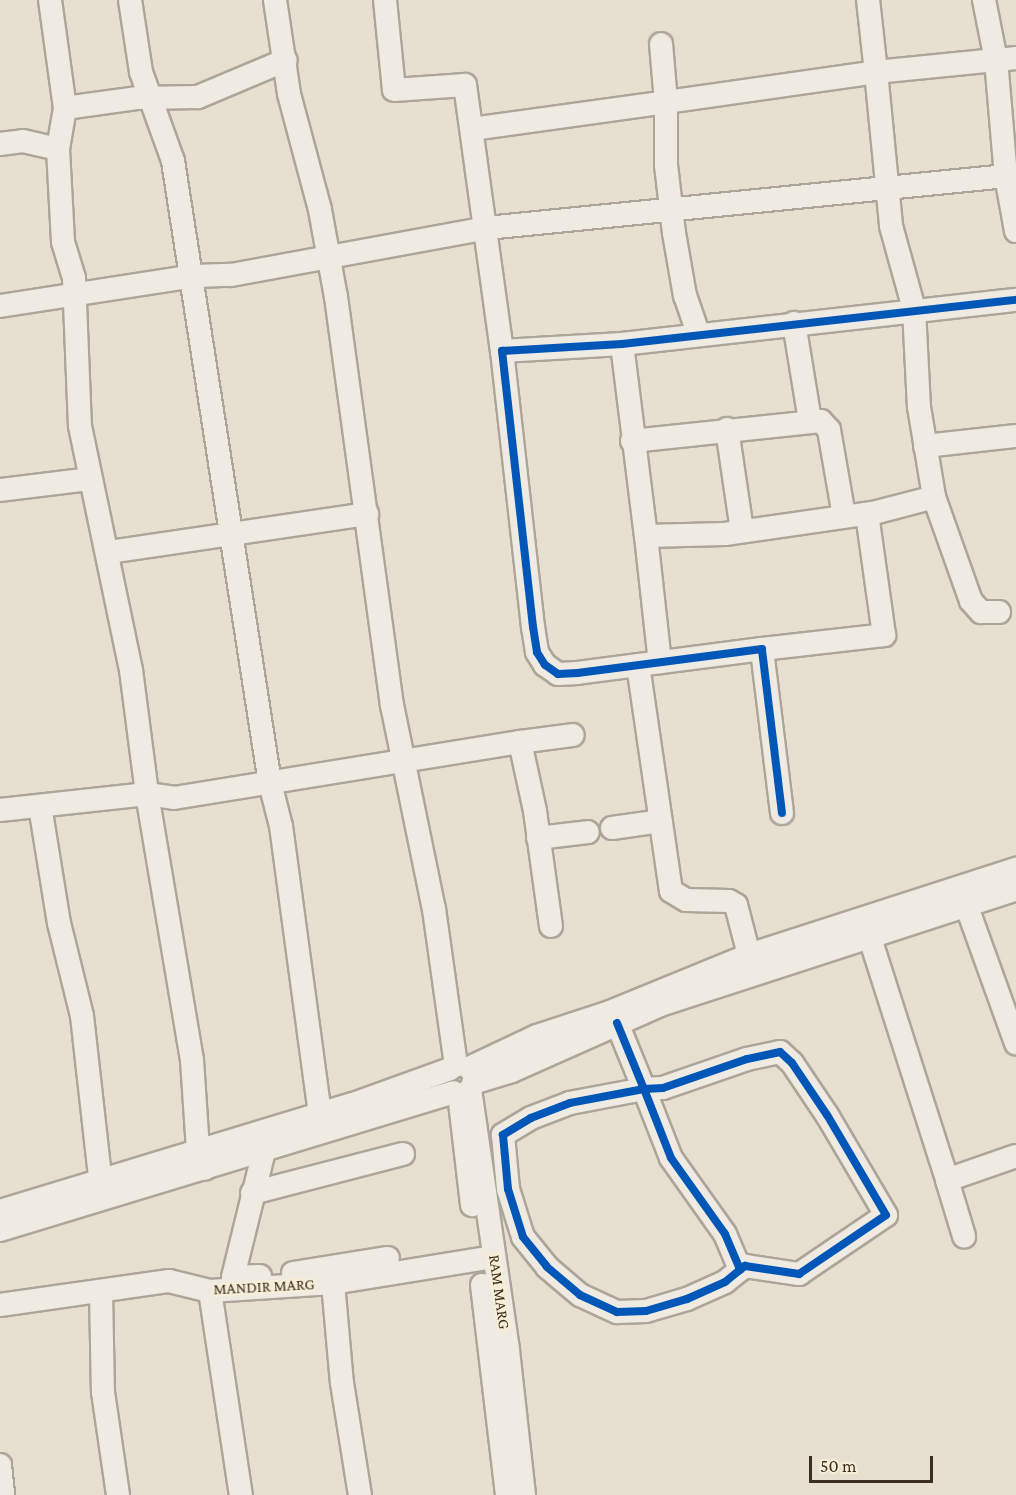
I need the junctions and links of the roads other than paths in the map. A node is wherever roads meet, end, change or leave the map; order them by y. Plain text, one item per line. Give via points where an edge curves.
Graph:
1 (50, 0) edge
2 (130, 0) edge
3 (275, 0) edge
4 (385, 0) edge
5 (868, 0) edge
6 (984, 0) edge
7 (661, 44) dead end
8 (1006, 59) edge
9 (286, 60) junction
10 (876, 72) junction
11 (153, 98) junction
12 (666, 102) junction
13 (65, 108) junction
14 (472, 129) junction
15 (0, 144) edge
16 (58, 149) junction
17 (1006, 176) junction
18 (887, 188) junction
19 (671, 208) junction
20 (487, 228) junction
21 (1016, 231) edge
22 (329, 256) junction
23 (194, 276) junction
24 (72, 295) junction
25 (1016, 300) edge
26 (0, 306) edge
27 (914, 309) junction
28 (794, 323) junction
29 (698, 333) junction
30 (621, 344) junction
31 (502, 351) junction
32 (810, 421) junction
33 (727, 429) junction
34 (1016, 436) edge
35 (632, 441) junction
36 (925, 446) junction
37 (90, 479) junction
38 (0, 490) edge
39 (934, 497) junction
40 (367, 514) junction
41 (867, 514) junction
42 (844, 516) junction
43 (742, 531) junction
44 (231, 534) junction
45 (646, 536) junction
46 (109, 552) junction
47 (999, 612) dead end
48 (762, 649) junction
49 (649, 663) junction
50 (573, 735) dead end
51 (520, 742) junction
52 (402, 764) junction
53 (270, 783) junction
54 (147, 794) junction
55 (40, 806) junction
56 (0, 810) edge
57 (783, 813) dead end
58 (661, 821) junction
59 (612, 828) dead end
60 (588, 832) dead end
61 (538, 838) junction
62 (1016, 869) edge
63 (1016, 889) edge
64 (967, 907) junction
65 (551, 926) dead end
66 (870, 938) junction
67 (749, 955) junction
68 (618, 1023) junction
69 (1016, 1043) edge
70 (462, 1080) junction
71 (644, 1089) junction
72 (326, 1121) junction
73 (264, 1151) junction
74 (403, 1154) dead end
75 (1016, 1156) edge
76 (202, 1160) junction
77 (946, 1180) junction
78 (101, 1190) junction
79 (252, 1193) junction
80 (1, 1211) edge
81 (964, 1236) dead end
82 (446, 1249) dead end
83 (486, 1258) junction
84 (740, 1270) junction
85 (333, 1283) junction
86 (101, 1291) junction
87 (210, 1291) junction
88 (0, 1305) edge
89 (0, 1465) edge
90 (3, 1495) edge
91 (118, 1495) edge
92 (242, 1495) edge
93 (360, 1495) edge
94 (507, 1495) edge
95 (524, 1495) edge

1 - 13 street
2 - 11 street via 141,72
3 - 9 street, RAM MARG
4 - 14 street via 394,90 465,85
5 - 10 street
6 - 8 street
7 - 12 street
8 - 10 street
8 - 17 street
9 - 11 street via 198,97
9 - 22 street, RAM MARG via 289,94
10 - 12 street
10 - 18 street
11 - 13 street
11 - 23 street via 173,161 183,238
12 - 14 street
12 - 19 street
13 - 16 street
14 - 20 street
15 - 16 street via 24,141
16 - 24 street via 63,242 74,278
17 - 18 street
17 - 21 street
18 - 19 street
18 - 27 street via 891,226
19 - 20 street
19 - 29 street via 685,296
20 - 22 street
20 - 31 street
22 - 23 street via 231,274
22 - 40 street, RAM MARG
23 - 24 street
23 - 44 street
24 - 26 street
24 - 37 street via 80,426
25 - 27 street
27 - 28 street
27 - 36 street
28 - 29 street
28 - 32 street
29 - 30 street
30 - 31 street
30 - 35 street
31 - 49 street via 537,651 545,665 558,674
32 - 33 street
32 - 42 street via 821,421 829,430
33 - 35 street
33 - 43 street
34 - 36 street
35 - 45 street
36 - 39 street
37 - 38 street
37 - 46 street
39 - 41 street
39 - 47 street via 972,601 981,612
40 - 44 street
40 - 52 street, RAM MARG
41 - 42 street
41 - 48 street via 884,635
42 - 43 street
43 - 45 street
44 - 46 street
44 - 53 street
45 - 49 street
46 - 54 street via 131,670
48 - 49 street
48 - 57 street
49 - 58 street
50 - 51 street
51 - 52 street
51 - 61 street
52 - 53 street
52 - 70 street, RAM MARG via 434,909
53 - 54 street via 174,798
53 - 72 street via 281,826
54 - 55 street
54 - 76 street via 192,1060
55 - 56 street
55 - 78 street via 59,923 82,1016
58 - 59 street
58 - 67 street via 671,891 686,900 729,901 736,905
60 - 61 street
61 - 65 street
62 - 67 street
63 - 64 street
64 - 66 street
64 - 69 street
66 - 68 street via 660,1005
66 - 77 street
67 - 70 street via 610,1012 537,1036
68 - 70 street via 512,1071
68 - 71 street
70 - 72 street
70 - 83 street, RAM MARG
71 - 84 street via 671,1158 725,1234
71 - 84 street via 663,1088 747,1059 780,1052 792,1062 827,1114 886,1215 799,1274 745,1266
71 - 84 street via 570,1103 531,1118 503,1135 508,1189 523,1237 547,1267 580,1295 617,1312 646,1311 687,1299
72 - 73 street
72 - 76 street
73 - 76 street
73 - 79 street
74 - 79 street
75 - 77 street
76 - 78 street
77 - 81 street
78 - 80 street
79 - 82 street via 233,1277 283,1274
83 - 85 street, MANDIR MARG
83 - 94 street
83 - 95 street, RAM MARG
85 - 87 street, MANDIR MARG
85 - 93 street via 342,1383
86 - 87 street, MANDIR MARG via 169,1281
86 - 88 street, MANDIR MARG
86 - 91 street via 103,1392
87 - 92 street
89 - 90 street

